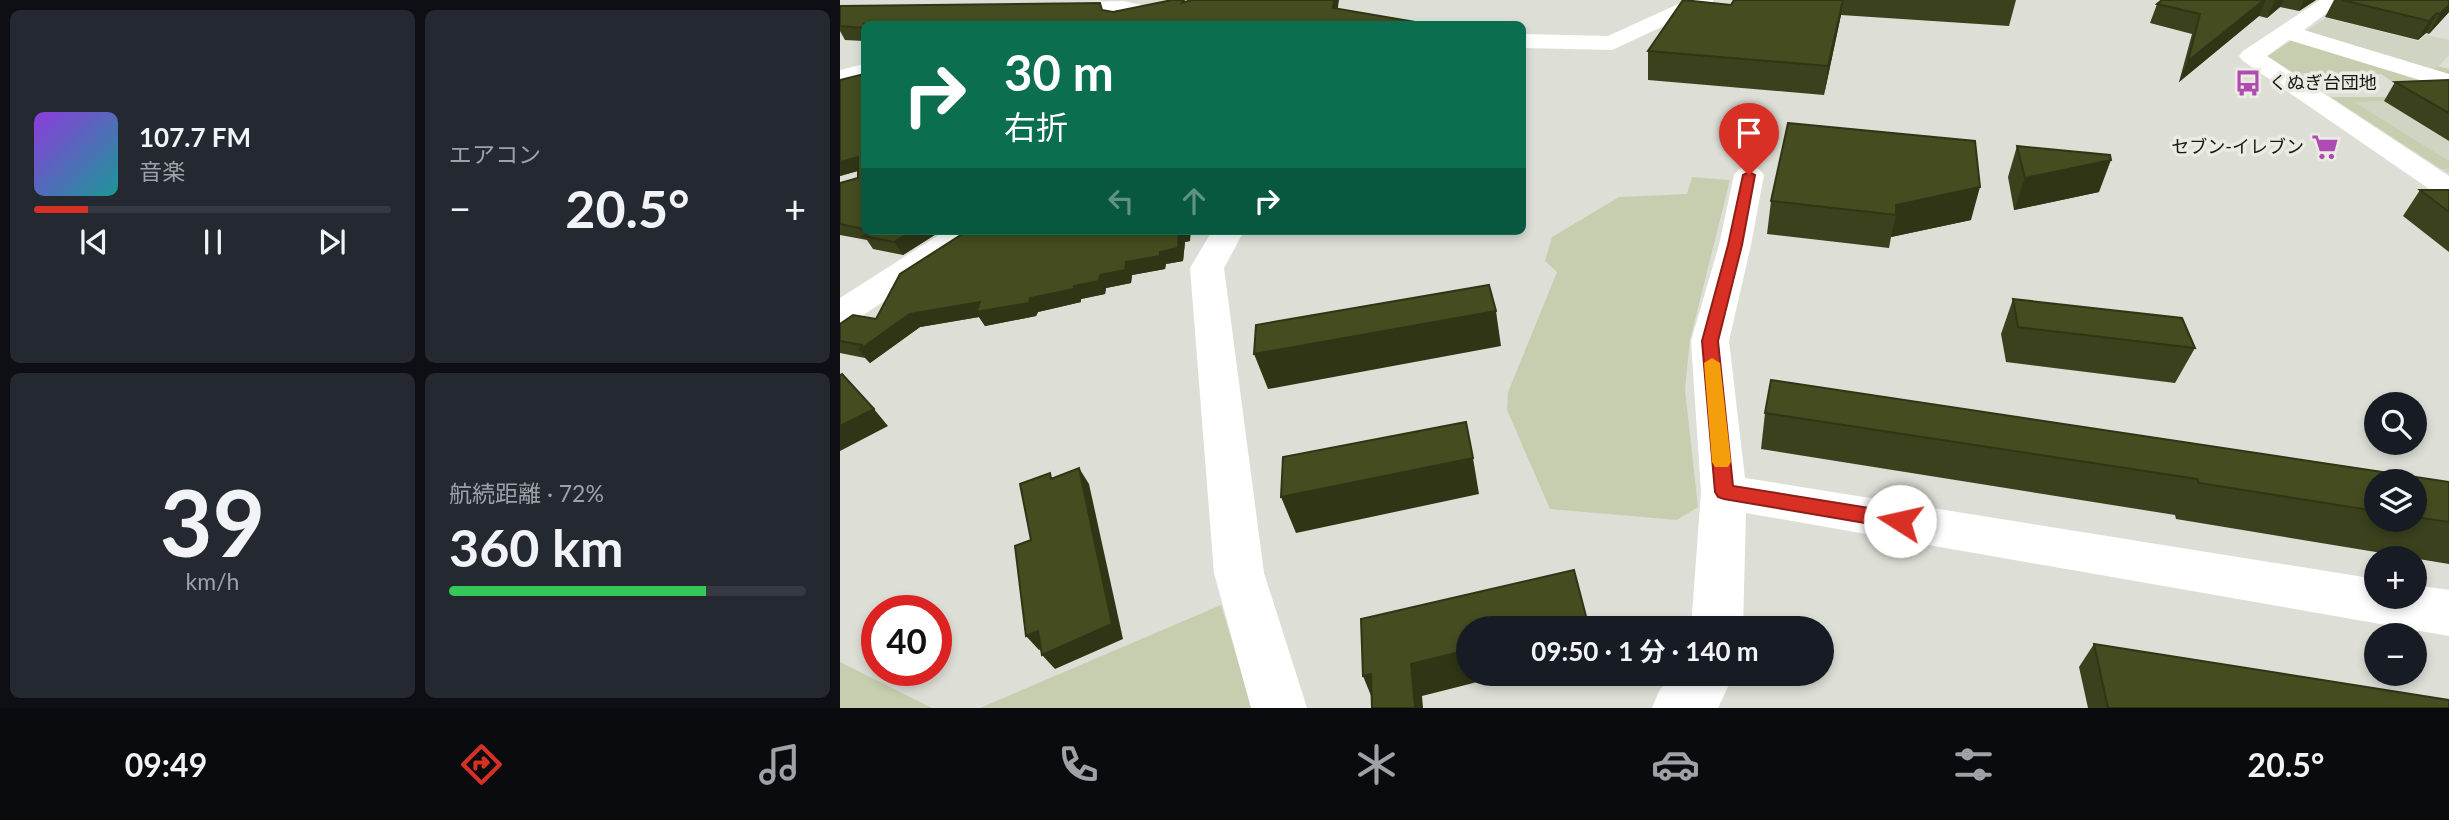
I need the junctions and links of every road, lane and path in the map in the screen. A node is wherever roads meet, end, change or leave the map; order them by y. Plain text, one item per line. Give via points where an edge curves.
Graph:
1 (1703, 0) edge
2 (2334, 0) edge
3 (1033, 9) edge
4 (1100, 21) edge
5 (2287, 32) junction
6 (1526, 41) edge
7 (861, 72) edge
8 (840, 76) edge
9 (2449, 82) edge
10 (1749, 175) dead end
11 (2449, 189) edge
12 (961, 235) edge
13 (1225, 235) edge
14 (840, 314) edge
15 (1724, 492) junction
16 (2449, 613) edge
17 (1718, 616) edge
18 (1700, 686) edge
19 (1279, 708) edge
20 (1680, 708) edge

1 - 6 street via 1612,43
2 - 5 street
3 - 4 street via 1157,11
5 - 9 street
5 - 11 street via 2251,57
7 - 8 street
10 - 15 street via 1710,341
12 - 14 street
13 - 19 street via 1207,268 1239,573
15 - 16 street
15 - 17 street
18 - 20 street

